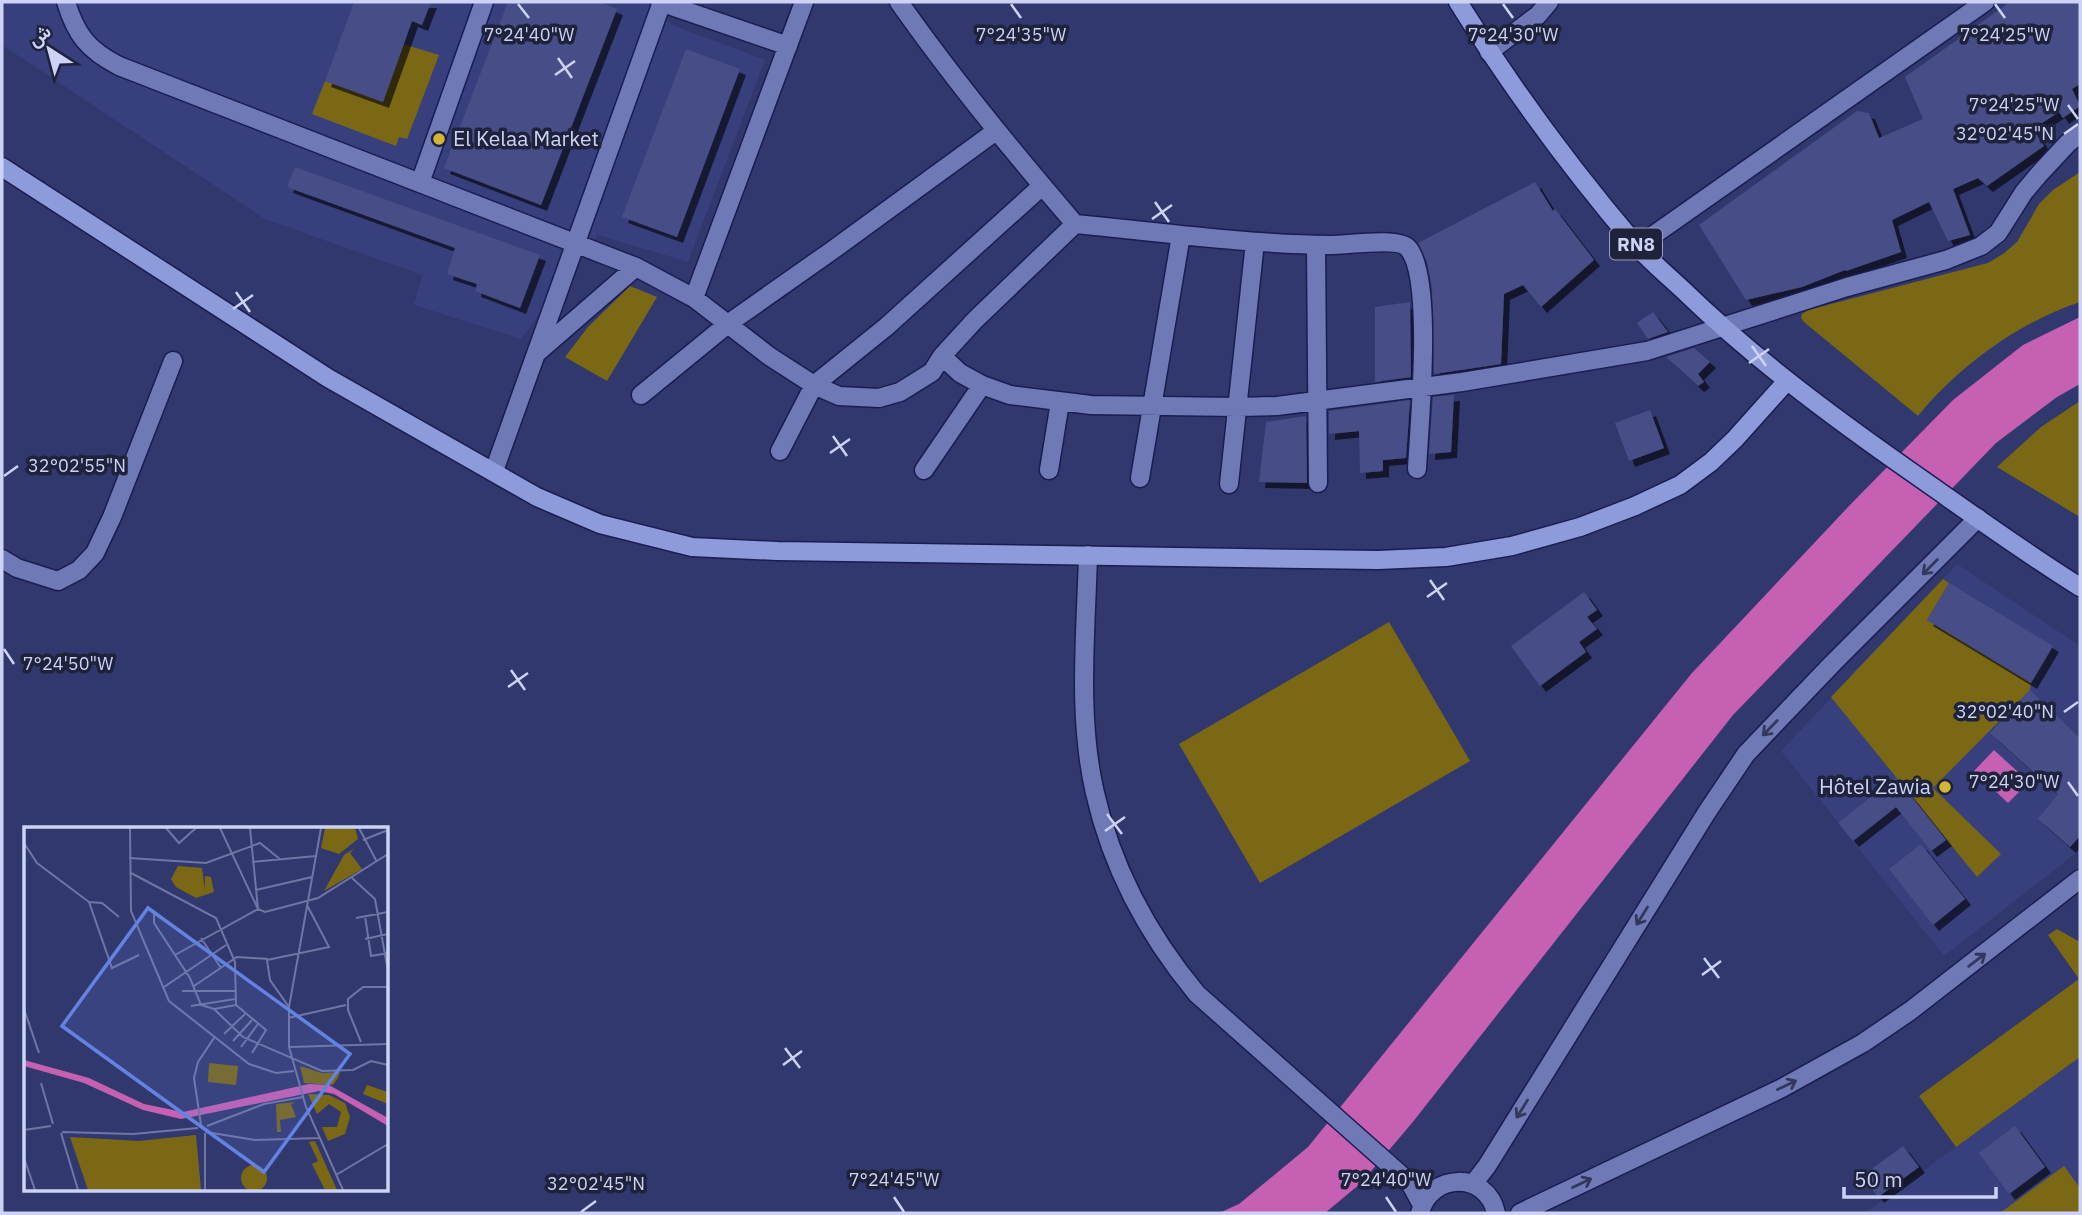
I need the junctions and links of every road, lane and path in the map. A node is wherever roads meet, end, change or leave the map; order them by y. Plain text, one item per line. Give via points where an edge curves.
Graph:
1 (66, 2) edge
2 (484, 2) edge
3 (661, 2) edge
4 (804, 2) edge
5 (899, 2) edge
6 (1458, 2) edge
7 (1549, 2) edge
8 (1985, 2) edge
9 (788, 46) junction
10 (1489, 52) junction
11 (996, 131) junction
12 (2080, 134) edge
13 (2, 167) edge
14 (420, 183) junction
15 (1042, 186) junction
16 (1075, 224) junction
17 (1181, 234) junction
18 (1255, 242) junction
19 (576, 243) junction
20 (1316, 245) junction
21 (1638, 246) junction
22 (636, 267) junction
23 (694, 298) junction
24 (729, 323) junction
25 (1721, 327) junction
26 (536, 353) junction
27 (942, 356) junction
28 (173, 361) dead end
29 (1787, 381) junction
30 (814, 385) junction
31 (982, 386) junction
32 (1420, 388) junction
33 (641, 395) dead end
34 (1060, 401) junction
35 (1318, 401) junction
36 (1151, 406) junction
37 (1237, 407) junction
38 (780, 451) dead end
39 (924, 470) dead end
40 (1049, 470) dead end
41 (1417, 470) dead end
42 (494, 471) junction
43 (1140, 478) dead end
44 (1318, 483) dead end
45 (1230, 484) dead end
46 (1971, 514) junction
47 (1088, 555) junction
48 (2, 559) edge
49 (2080, 587) edge
50 (2080, 879) edge
51 (1404, 1179) junction
52 (1473, 1184) junction
53 (1435, 1189) junction
54 (1421, 1209) edge
55 (1496, 1213) edge
56 (1520, 1213) edge

1 - 14 street via 80,36 119,66
2 - 14 street
3 - 9 street
3 - 19 street
4 - 9 street
5 - 11 street
6 - 10 main road, RN8
7 - 10 street
8 - 21 street
9 - 23 street
10 - 21 main road, RN8 via 1533,116
11 - 15 street
11 - 24 street
12 - 25 street via 2024,192 1998,233 1981,246
13 - 42 main road via 328,378
14 - 19 street
15 - 16 street
15 - 30 street via 886,327
16 - 17 street
16 - 27 street
17 - 18 street
17 - 36 street
18 - 20 street
18 - 37 street
19 - 22 street
19 - 26 street
20 - 32 street via 1394,242 1409,248 1421,288
20 - 35 street
21 - 25 main road, RN8
22 - 23 street
22 - 26 street
23 - 24 street
24 - 30 street
24 - 33 street
25 - 29 main road, RN8
25 - 32 street via 1647,351
26 - 42 street
27 - 30 street via 932,372 916,383 879,398 839,396
27 - 31 street
28 - 48 street via 95,553 79,570 58,581
29 - 46 main road, RN8
29 - 47 main road via 1735,439 1680,485 1580,527 1512,547 1446,557 1378,560
30 - 38 street
31 - 34 street via 1010,395
31 - 39 street
32 - 35 street
32 - 41 street
34 - 36 street
34 - 40 street
35 - 37 street
35 - 44 street
36 - 37 street
36 - 43 street
37 - 45 street
42 - 47 main road via 537,497 600,524 692,547
46 - 49 main road, RN8
46 -> 52 street via 1746,754
47 - 51 street via 1084,683 1094,792 1114,858 1143,920 1197,994
56 -> 50 street via 1783,1088 1863,1043
51 - 53 street
51 - 54 street
52 - 53 street via 1453,1181
52 - 55 street via 1490,1197
53 - 54 street

